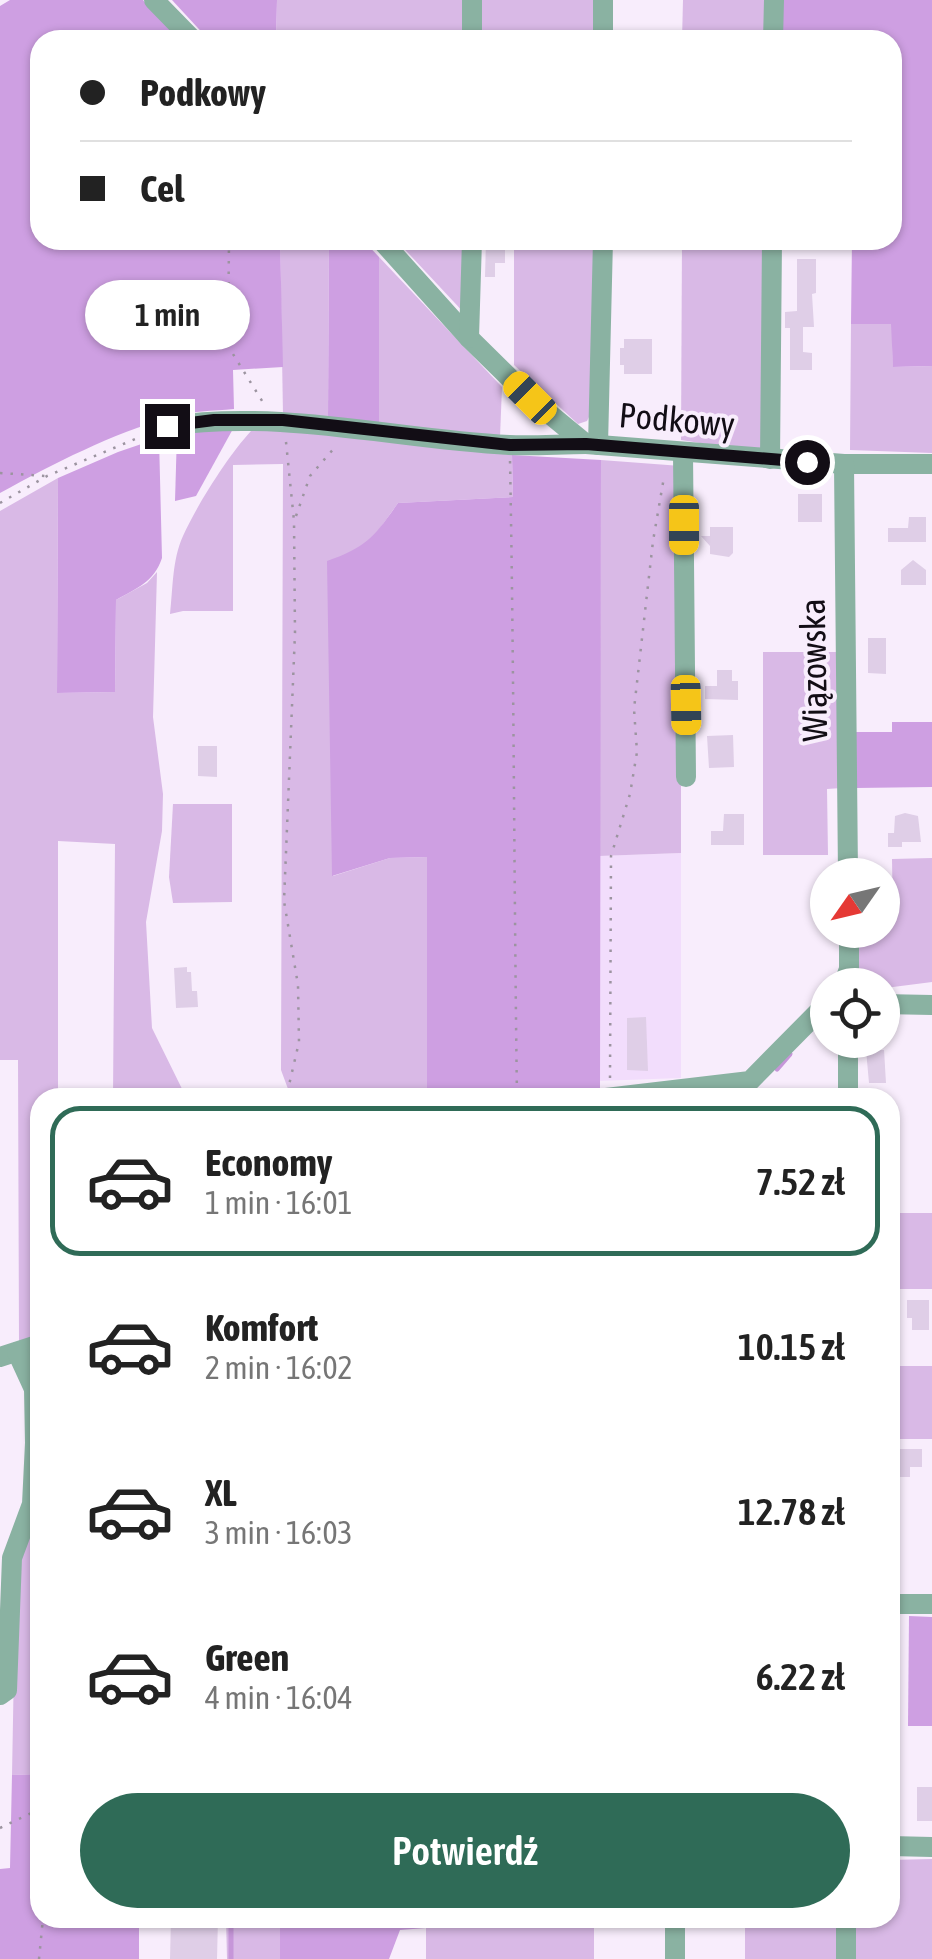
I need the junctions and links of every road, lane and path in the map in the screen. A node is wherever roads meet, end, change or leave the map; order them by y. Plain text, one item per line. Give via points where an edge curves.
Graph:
1 (154, 0) edge
2 (472, 0) edge
3 (603, 0) edge
4 (774, 0) edge
5 (182, 30) edge
6 (472, 30) edge
7 (603, 30) edge
8 (773, 30) edge
9 (229, 250) edge
10 (390, 250) edge
11 (472, 250) edge
12 (602, 250) edge
13 (772, 250) edge
14 (470, 338) junction
15 (283, 420) junction
16 (167, 426) joint
17 (362, 428) junction
18 (592, 444) junction
19 (510, 445) junction
20 (679, 453) junction
21 (770, 459) junction
22 (844, 464) junction
23 (932, 464) edge
24 (0, 474) edge
25 (48, 476) junction
26 (0, 503) edge
27 (294, 521) junction
28 (686, 777) dead end
29 (848, 858) edge
30 (900, 1004) edge
31 (932, 1005) edge
32 (810, 1020) edge
33 (848, 1058) edge
34 (288, 1088) edge
35 (517, 1088) edge
36 (608, 1088) edge
37 (708, 1088) edge
38 (848, 1088) edge
39 (8, 1354) edge
40 (30, 1384) edge
41 (30, 1509) edge
42 (900, 1604) edge
43 (932, 1604) edge
44 (0, 1695) edge
45 (30, 1814) edge
46 (0, 1828) edge
47 (900, 1846) edge
48 (932, 1847) edge
49 (42, 1928) edge
50 (675, 1928) edge
51 (846, 1928) edge
52 (39, 1959) edge
53 (674, 1959) edge
54 (846, 1959) edge

1 - 5 street
2 - 6 street
3 - 7 street
4 - 8 street
9 - 15 path via 228,346 265,406
10 - 14 street, Podkowy
11 - 14 street
12 - 18 street
13 - 21 street
14 - 18 street, Podkowy via 530,398
15 - 16 street
15 - 17 street
15 - 27 path
16 - 25 path
17 - 19 street
17 - 27 path via 329,450 310,476
18 - 19 street
18 - 20 street, Podkowy
19 - 35 path
20 - 21 street, Podkowy
20 - 28 street
20 - 36 path via 662,482 634,709 637,752 611,856
21 - 22 street, Podkowy
22 - 23 street, Podkowy
22 - 29 street, Wiązowska
24 - 25 path
25 - 26 path
27 - 34 path via 284,901 298,984 299,1042
30 - 31 street
32 - 37 street via 750,1081
33 - 38 street
39 - 40 street
41 - 44 street via 12,1558 7,1690
42 - 43 street
45 - 46 path
47 - 48 street
49 - 52 path
50 - 53 street
51 - 54 street

